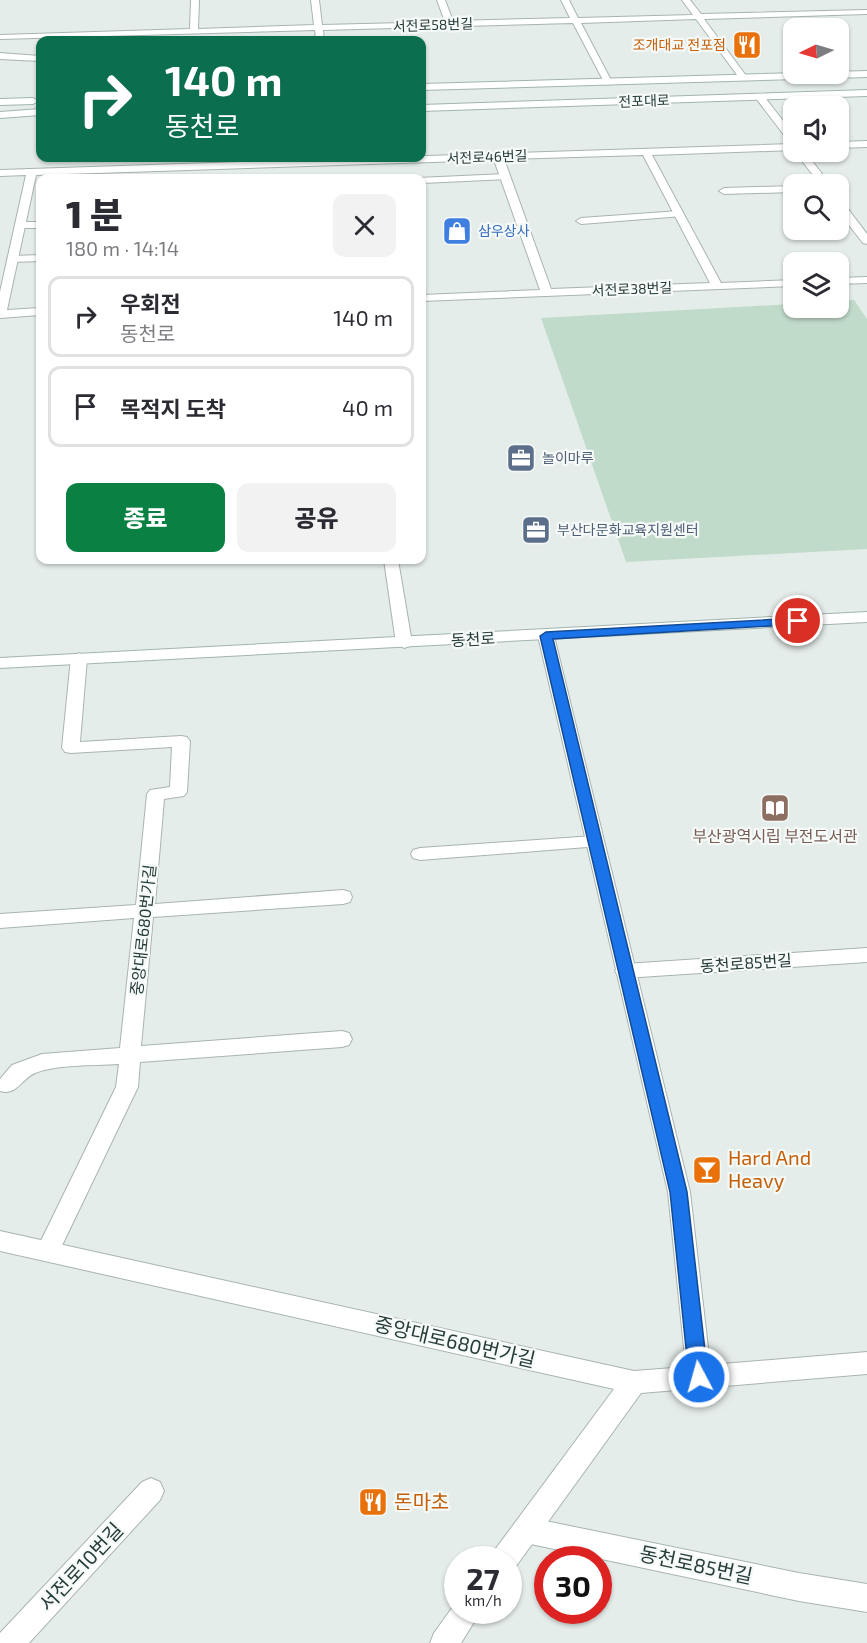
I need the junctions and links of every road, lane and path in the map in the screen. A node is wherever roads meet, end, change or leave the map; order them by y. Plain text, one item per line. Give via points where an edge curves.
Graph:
1 (195, 0) edge
2 (315, 0) edge
3 (441, 0) edge
4 (565, 0) edge
5 (686, 0) edge
6 (832, 0) edge
7 (867, 12) edge
8 (845, 13) junction
9 (699, 17) junction
10 (576, 21) junction
11 (450, 24) junction
12 (319, 28) junction
13 (194, 31) junction
14 (320, 36) edge
15 (0, 37) edge
16 (0, 56) edge
17 (36, 59) edge
18 (867, 74) edge
19 (743, 77) junction
20 (608, 82) junction
21 (426, 87) edge
22 (867, 93) edge
23 (760, 97) junction
24 (36, 101) edge
25 (0, 102) edge
26 (426, 108) edge
27 (36, 112) edge
28 (0, 115) edge
29 (0, 122) edge
30 (36, 122) edge
31 (783, 127) edge
32 (867, 144) edge
33 (849, 145) edge
34 (783, 147) edge
35 (646, 152) junction
36 (498, 157) junction
37 (426, 160) edge
38 (359, 162) edge
39 (808, 162) edge
40 (331, 163) edge
41 (32, 172) junction
42 (0, 173) edge
43 (817, 174) edge
44 (506, 177) junction
45 (426, 180) edge
46 (783, 189) edge
47 (724, 191) dead end
48 (679, 214) junction
49 (849, 217) edge
50 (581, 221) dead end
51 (20, 225) junction
52 (36, 225) edge
53 (867, 241) edge
54 (36, 258) edge
55 (12, 259) junction
56 (867, 280) edge
57 (849, 281) edge
58 (783, 283) edge
59 (717, 286) junction
60 (547, 293) junction
61 (426, 298) edge
62 (36, 312) edge
63 (0, 314) edge
64 (393, 564) edge
65 (867, 618) edge
66 (546, 636) junction
67 (404, 643) junction
68 (79, 658) junction
69 (0, 663) edge
70 (594, 842) junction
71 (420, 854) dead end
72 (343, 897) dead end
73 (146, 910) junction
74 (0, 921) edge
75 (867, 955) edge
76 (625, 971) junction
77 (342, 1039) dead end
78 (131, 1054) junction
79 (7, 1085) dead end
80 (0, 1241) edge
81 (48, 1251) junction
82 (867, 1363) edge
83 (699, 1377) junction
84 (633, 1382) junction
85 (151, 1491) dead end
86 (526, 1530) junction
87 (514, 1546) edge
88 (867, 1598) edge
89 (458, 1624) edge
90 (10, 1643) edge
91 (444, 1643) edge

1 - 13 street
2 - 12 street
3 - 11 street
4 - 10 street
5 - 9 street
6 - 8 street
7 - 8 street, 서전로58번길
8 - 9 street, 서전로58번길
9 - 10 street, 서전로58번길
9 - 19 street
10 - 11 street, 서전로58번길
10 - 20 street
11 - 12 street, 서전로58번길
12 - 13 street, 서전로58번길
12 - 14 street
13 - 15 street, 서전로58번길
16 - 17 street
18 - 19 street, 전포대로
19 - 20 street, 전포대로
20 - 21 street, 전포대로
22 - 23 street, 전포대로
23 - 26 street, 전포대로
23 - 31 street
24 - 25 street
27 - 28 street
29 - 30 street
32 - 33 street
34 - 35 street, 서전로46번길
35 - 36 street, 서전로46번길
35 - 48 street
36 - 37 street, 서전로46번길
36 - 44 street
38 - 40 street, 서전로46번길
39 - 43 street
40 - 41 street, 서전로46번길
41 - 42 street, 서전로46번길
41 - 51 street
44 - 45 street
44 - 60 street
46 - 47 street
48 - 50 street
48 - 59 street
49 - 53 street
51 - 52 street
51 - 55 street
54 - 55 street
55 - 63 street
56 - 57 street
58 - 59 street, 서전로38번길
59 - 60 street, 서전로38번길
60 - 61 street, 서전로38번길
62 - 63 street
64 - 67 street
65 - 66 street, 동천로
66 - 67 street, 동천로
66 - 70 street
67 - 68 street, 동천로
68 - 69 street, 동천로
68 - 73 street, 중앙대로680번가길 via 71,748 181,741 178,792 156,794
70 - 71 street
70 - 76 street
72 - 73 street
73 - 74 street
73 - 78 street, 중앙대로680번가길
75 - 76 street, 동천로85번길
76 - 83 street via 679,1192
77 - 78 street
78 - 79 street via 42,1062 19,1071
78 - 81 street, 중앙대로680번가길 via 127,1087
80 - 81 street, 중앙대로680번가길
81 - 84 street, 중앙대로680번가길
82 - 83 street, 중앙대로680번가길
83 - 84 street, 중앙대로680번가길
84 - 86 street
85 - 90 street, 서전로10번길
86 - 87 street
86 - 88 street, 동천로85번길
89 - 91 street

